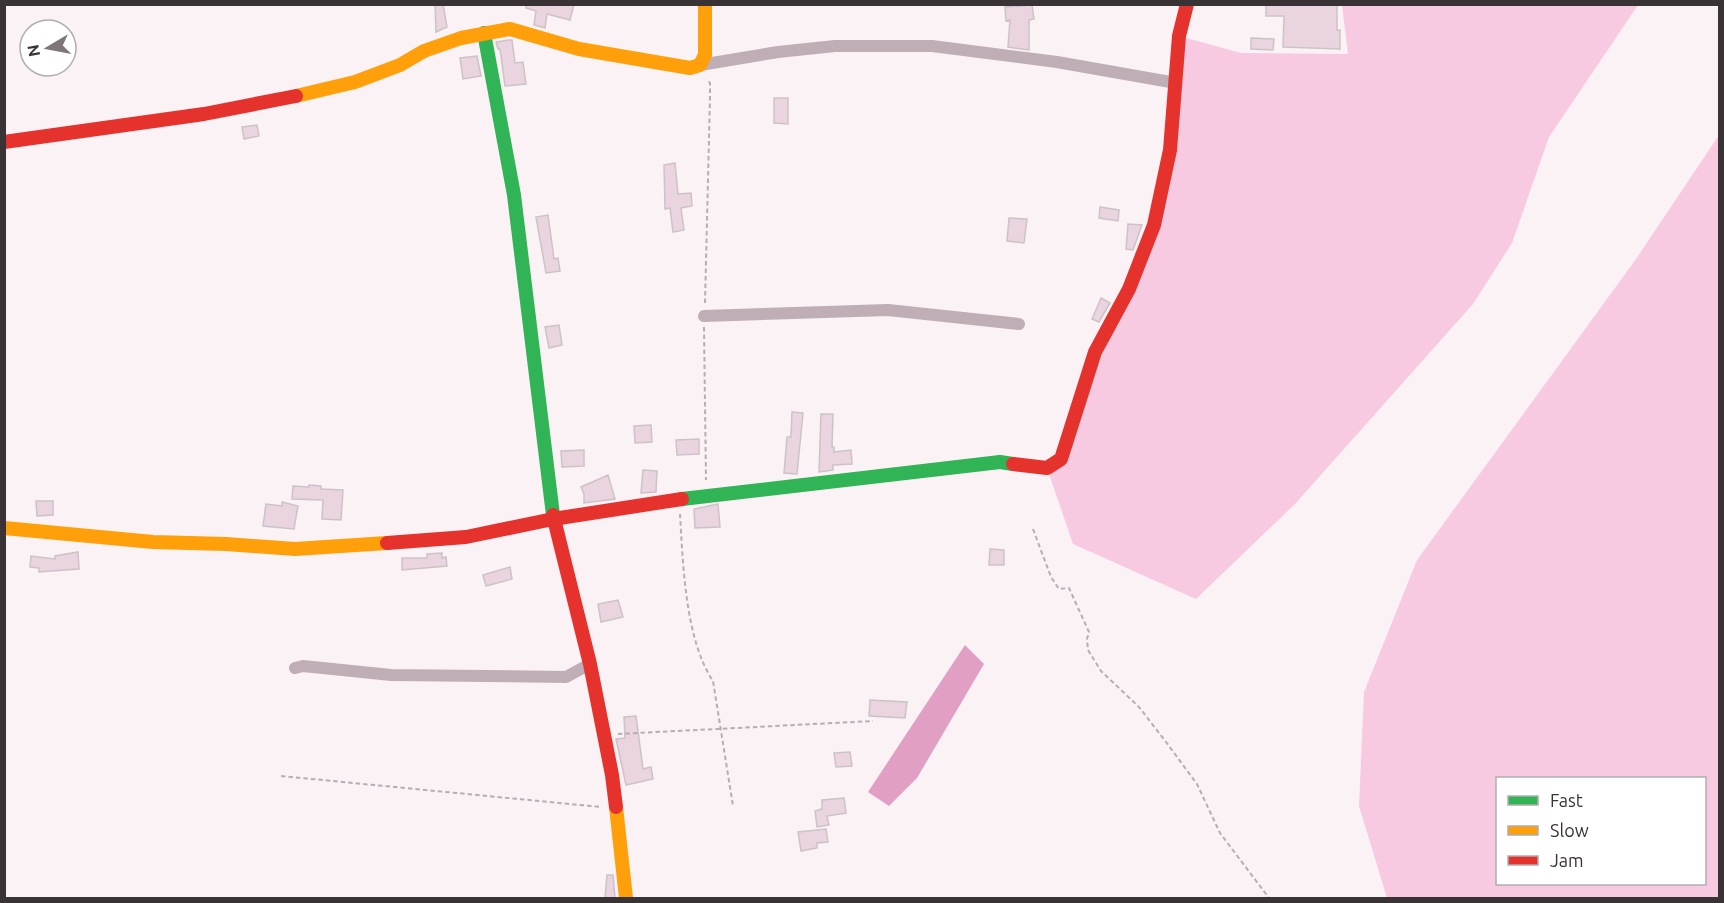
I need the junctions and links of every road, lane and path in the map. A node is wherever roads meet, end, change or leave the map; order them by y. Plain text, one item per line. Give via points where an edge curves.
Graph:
1 (705, 4) edge
2 (1187, 4) edge
3 (484, 33) junction
4 (700, 65) junction
5 (1176, 83) junction
6 (4, 142) edge
7 (704, 316) junction
8 (1019, 324) dead end
9 (706, 495) junction
10 (679, 499) junction
11 (553, 519) junction
12 (4, 528) edge
13 (1033, 529) dead end
14 (590, 664) junction
15 (295, 668) dead end
16 (873, 721) dead end
17 (720, 730) junction
18 (604, 735) junction
19 (281, 776) dead end
20 (733, 806) dead end
21 (616, 807) junction
22 (626, 898) edge
23 (1269, 898) edge

1 - 4 street via 705,55
2 - 5 street via 1179,36
3 - 4 street via 510,29 579,49 690,68
3 - 6 street via 424,51 355,82 296,96 204,114
3 - 11 street via 514,195
4 - 5 street via 835,46 932,46
4 - 7 path via 710,83
5 - 9 street via 1170,150 1154,225 1129,289 1095,352 1060,459 1047,468 1000,462
7 - 8 street via 888,310
7 - 9 path
9 - 10 street
10 - 11 street
10 - 17 path via 684,577 696,642 705,669 714,681
11 - 12 street via 466,537 295,549 153,542
11 - 14 street
13 - 23 path via 1051,577 1059,589 1069,588 1089,632 1088,650 1101,672 1139,707 1166,742 1197,784 1220,833
14 - 15 street via 566,677 391,675
14 - 18 street
16 - 17 path
17 - 18 path
17 - 20 path
18 - 21 street
19 - 21 path
21 - 22 street

